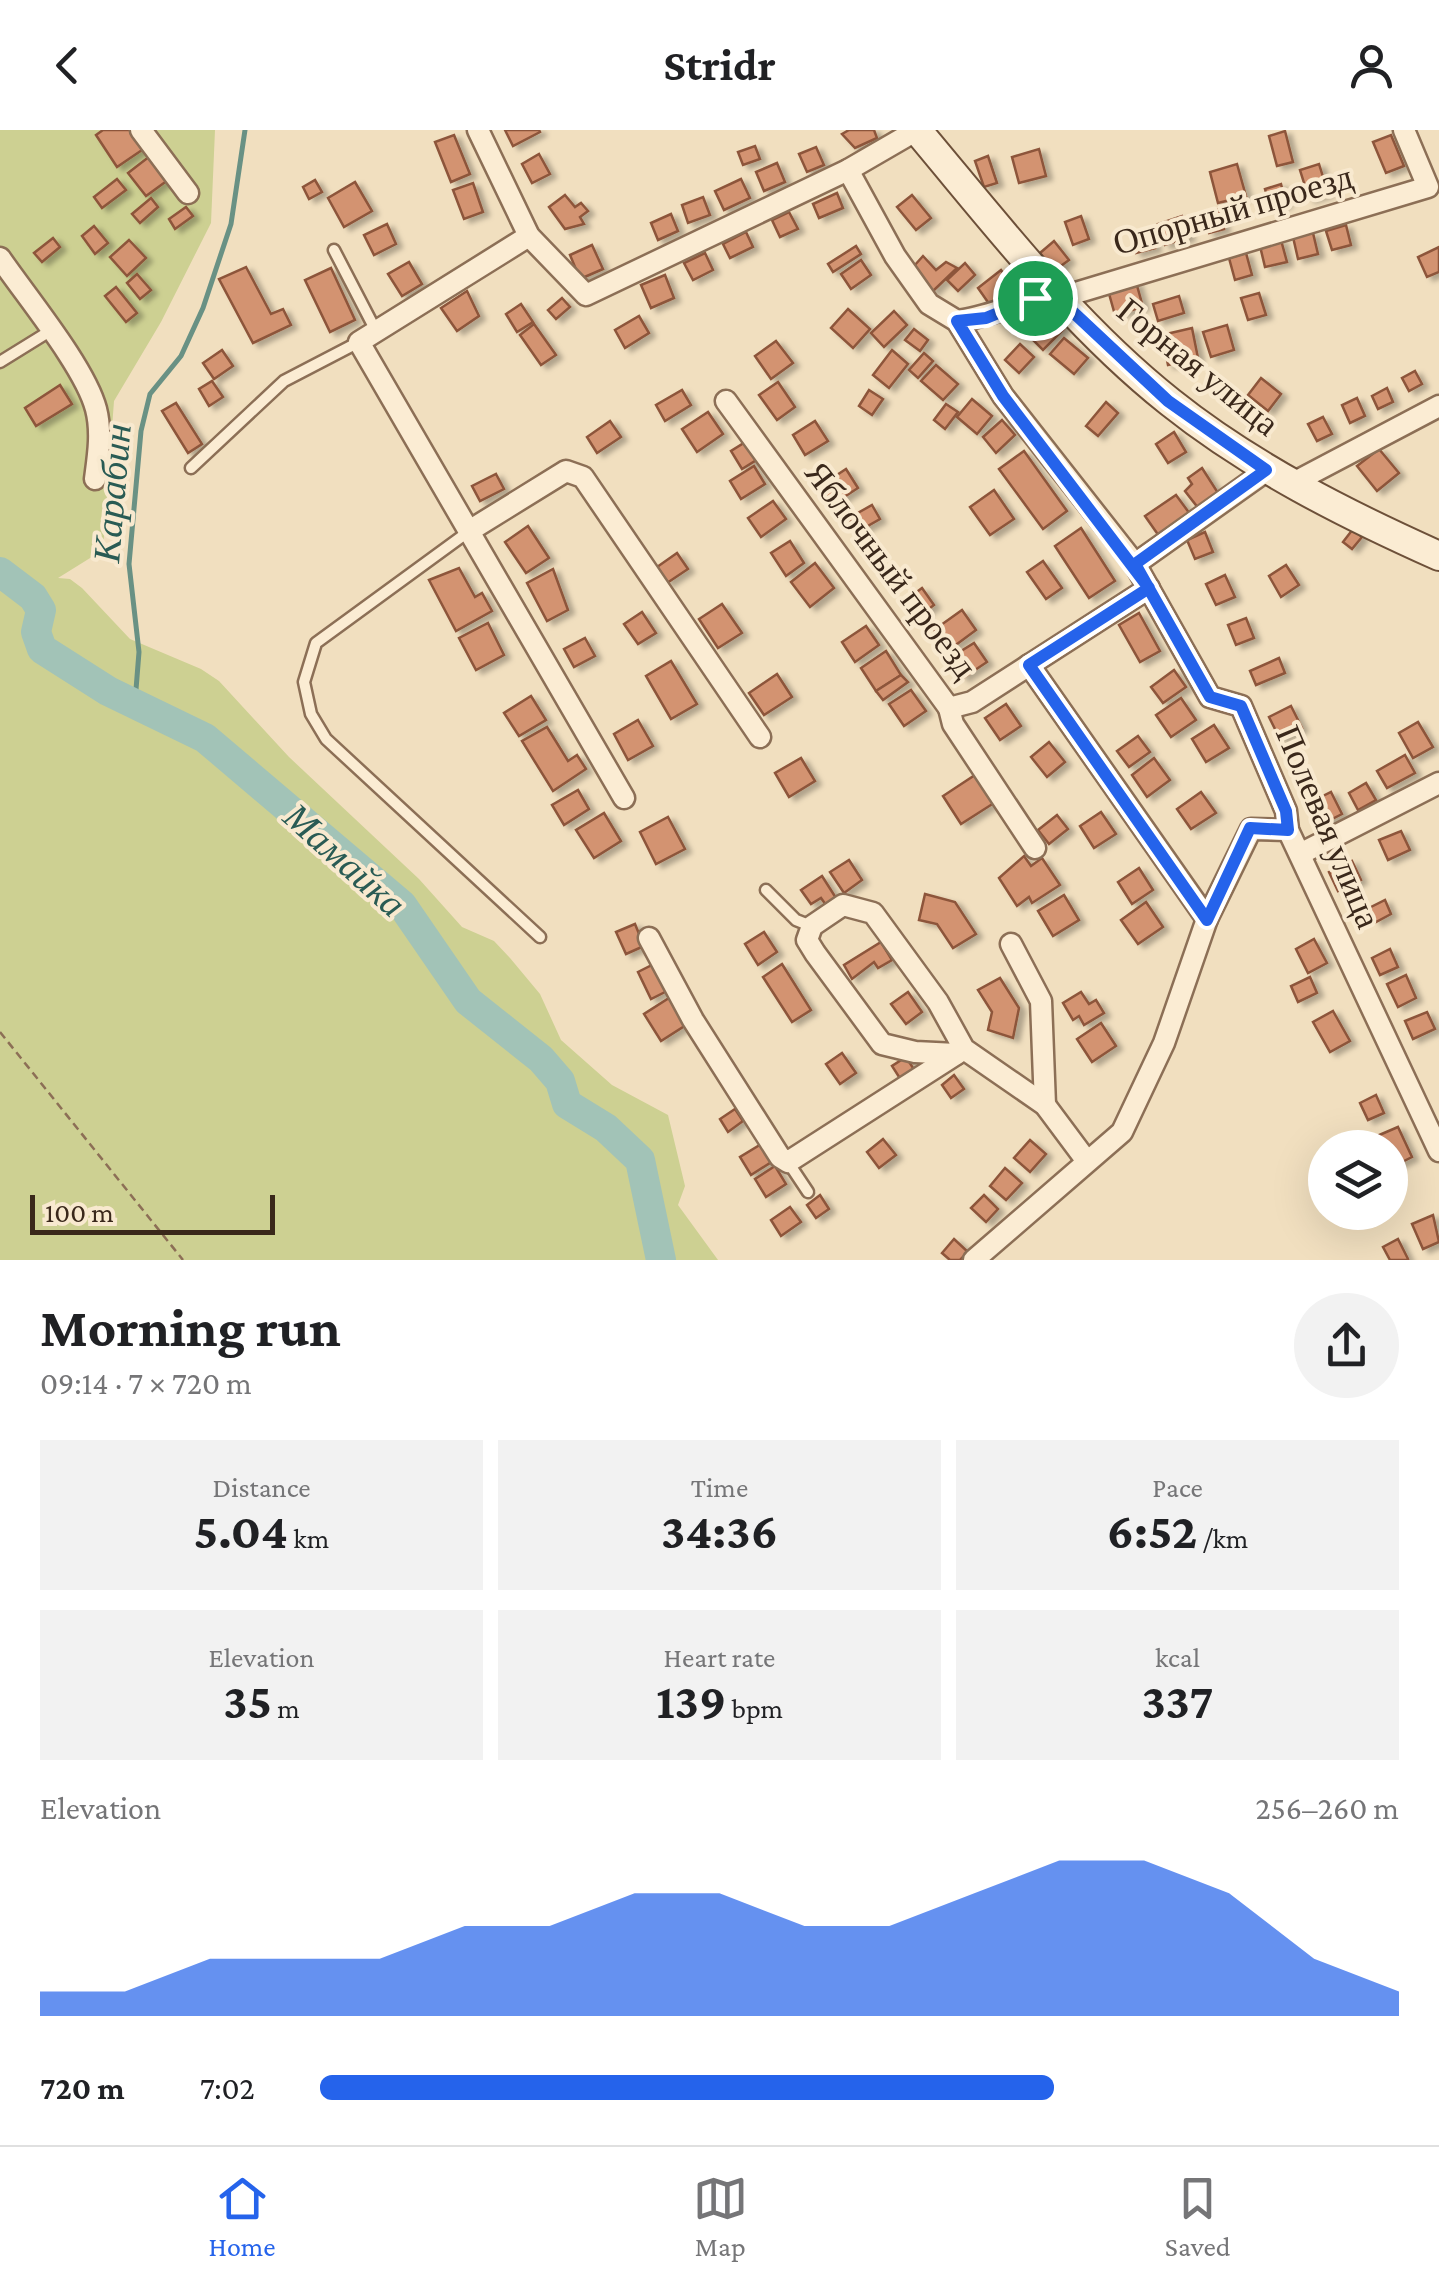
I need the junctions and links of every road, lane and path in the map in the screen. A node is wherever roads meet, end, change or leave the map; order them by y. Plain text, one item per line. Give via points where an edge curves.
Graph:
1 (141, 130) edge
2 (478, 130) edge
3 (917, 130) edge
4 (1404, 130) edge
5 (848, 170) junction
6 (188, 193) dead end
7 (530, 236) junction
8 (334, 250) dead end
9 (0, 258) edge
10 (1058, 298) junction
11 (957, 321) junction
12 (50, 331) junction
13 (367, 336) junction
14 (0, 362) edge
15 (726, 401) dead end
16 (1439, 406) edge
17 (191, 468) dead end
18 (1266, 470) junction
19 (95, 479) dead end
20 (1294, 483) junction
21 (469, 531) junction
22 (1439, 556) edge
23 (1135, 564) junction
24 (1149, 588) junction
25 (1029, 665) junction
26 (948, 708) junction
27 (760, 737) dead end
28 (1439, 783) edge
29 (624, 798) dead end
30 (1288, 830) junction
31 (1035, 848) dead end
32 (1300, 854) junction
33 (766, 890) dead end
34 (1207, 920) junction
35 (812, 926) junction
36 (540, 937) dead end
37 (649, 938) dead end
38 (1011, 944) dead end
39 (0, 1032) edge
40 (960, 1052) junction
41 (1044, 1105) junction
42 (1439, 1150) edge
43 (1086, 1160) junction
44 (788, 1162) junction
45 (808, 1192) dead end
46 (183, 1260) edge
47 (974, 1260) edge

1 - 6 street
2 - 7 street
3 - 5 street
3 - 10 street, Горная улица
4 - 10 street, Опорный проезд via 1428,187
5 - 7 street via 586,296
5 - 11 street, Полевая улица via 929,304
7 - 13 street
8 - 13 lane
9 - 12 street
10 - 11 street, Опорный проезд via 1035,298 986,318
10 - 18 street, Горная улица via 1168,401
11 - 23 street, Полевая улица via 1003,396
12 - 14 lane
12 - 19 street via 96,409
13 - 17 lane via 284,381
13 - 21 street
15 - 26 street, Яблочный проезд
16 - 20 street
18 - 20 street, Горная улица
18 - 23 street
20 - 22 street, Горная улица
21 - 27 street via 566,471 583,477
21 - 29 street
21 - 36 lane via 316,643 304,682 326,739
23 - 24 street, Полевая улица
24 - 25 street, Яблочный проезд
24 - 30 street, Полевая улица via 1210,697 1241,706
25 - 26 street, Яблочный проезд via 972,702
25 - 34 street, Яблочный проезд
26 - 31 street
28 - 32 street
30 - 32 street, Полевая улица
30 - 34 street via 1250,828
32 - 42 street, Полевая улица
33 - 35 lane via 796,920
34 - 43 street via 1164,1043 1122,1132
35 - 40 street via 808,940 815,954 882,1044
35 - 40 street via 844,906 873,913 938,1002
37 - 44 street via 693,1020
38 - 41 street via 1042,1001
39 - 46 path
40 - 41 street
40 - 44 street
41 - 43 street
43 - 47 street
44 - 45 lane

